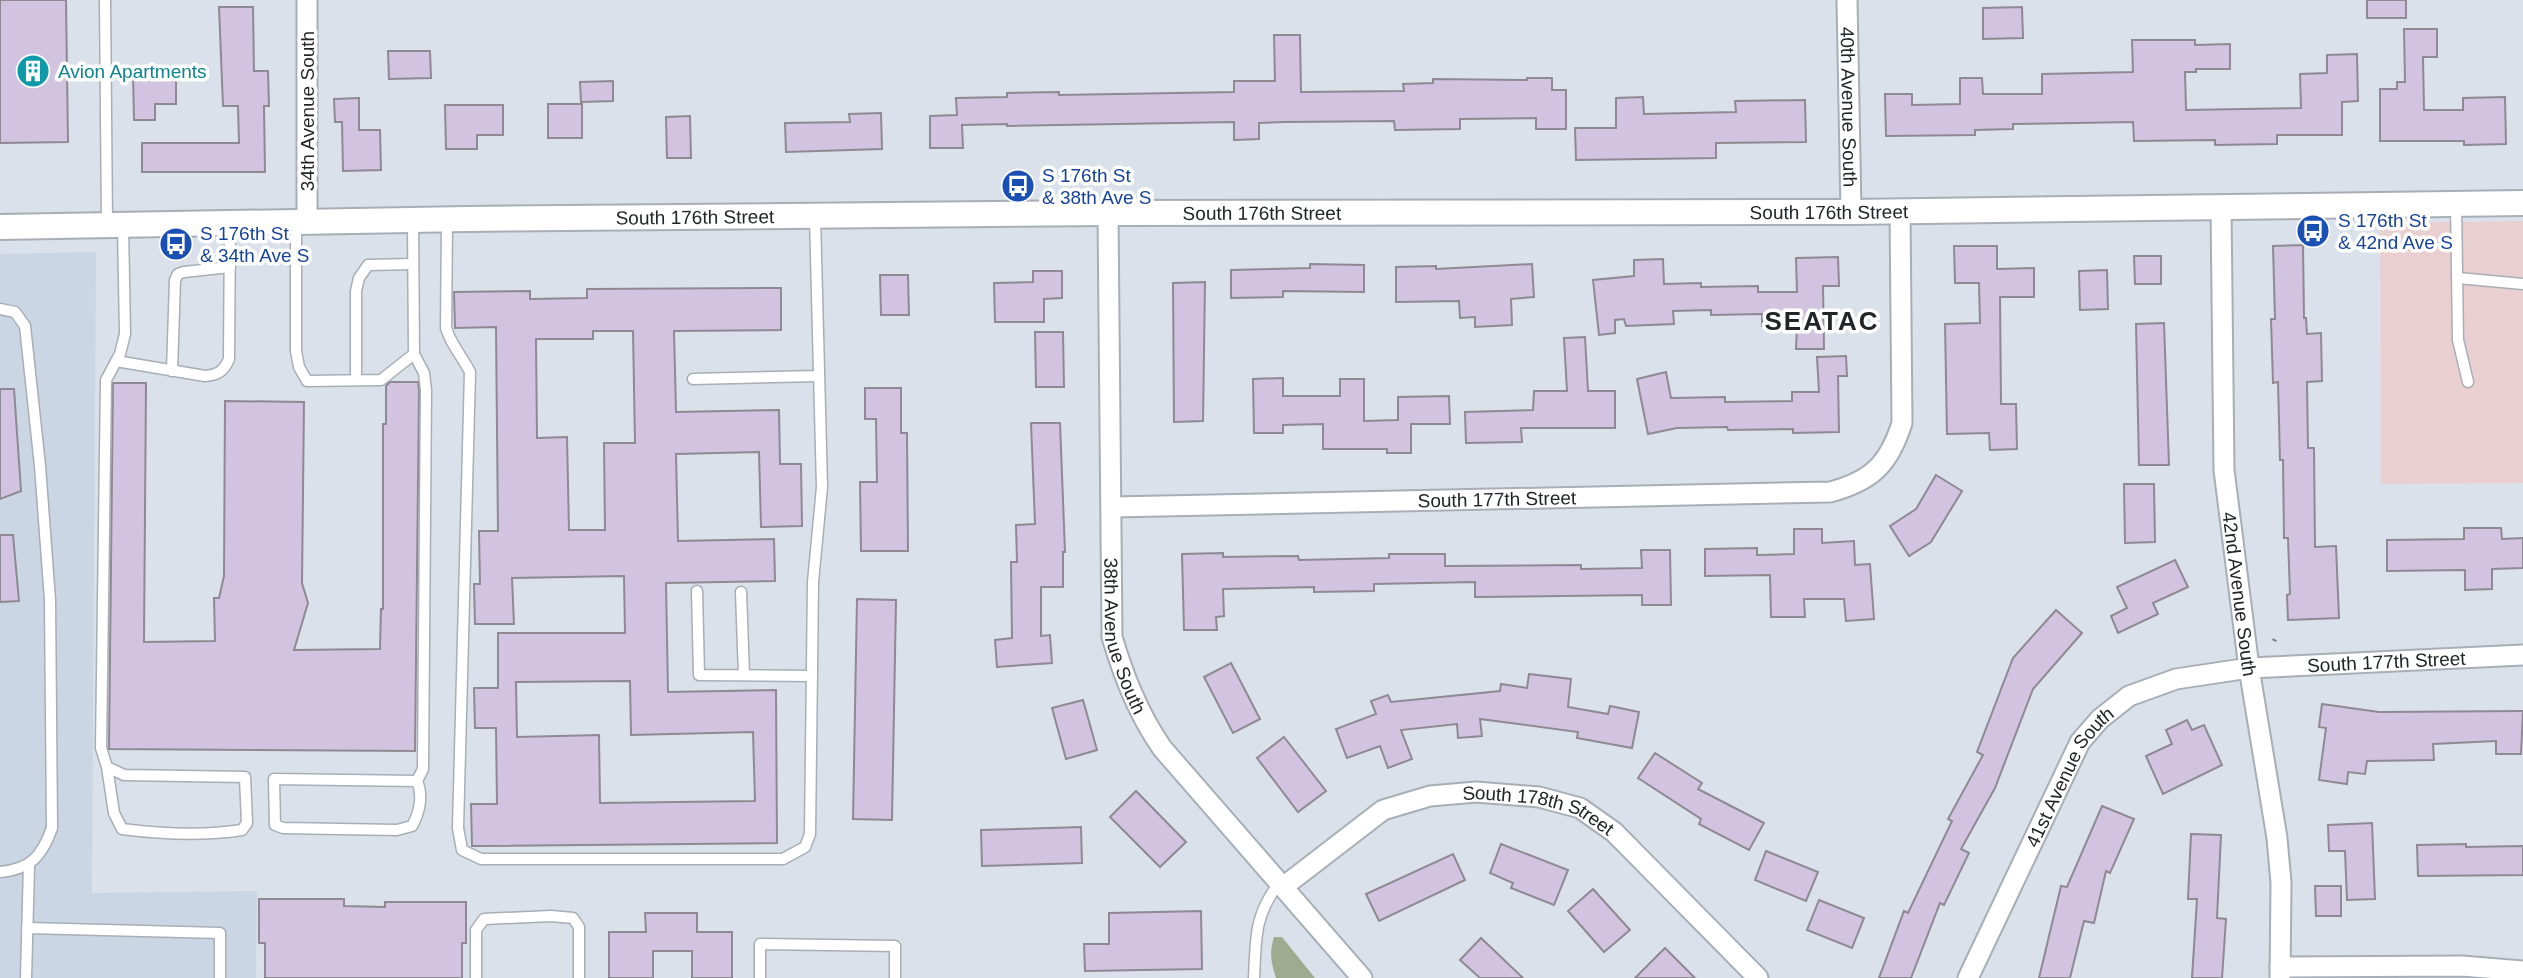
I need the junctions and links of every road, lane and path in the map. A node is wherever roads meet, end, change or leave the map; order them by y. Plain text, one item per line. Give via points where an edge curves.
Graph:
1 (105, 0) edge
2 (307, 0) edge
3 (1847, 0) edge
4 (2523, 203) edge
5 (2456, 204) junction
6 (2221, 207) junction
7 (1900, 211) junction
8 (1851, 212) junction
9 (1108, 213) junction
10 (815, 216) junction
11 (447, 219) junction
12 (414, 220) junction
13 (301, 222) junction
14 (230, 223) junction
15 (115, 225) junction
16 (0, 227) edge
17 (414, 264) junction
18 (230, 267) junction
19 (2458, 278) junction
20 (2523, 284) edge
21 (0, 309) edge
22 (414, 354) junction
23 (116, 361) junction
24 (172, 371) junction
25 (819, 376) junction
26 (694, 379) dead end
27 (356, 380) junction
28 (2468, 382) dead end
29 (1112, 507) junction
30 (697, 592) dead end
31 (741, 592) dead end
32 (2523, 655) edge
33 (2249, 668) junction
34 (744, 675) junction
35 (812, 676) junction
36 (107, 767) junction
37 (417, 781) junction
38 (29, 865) junction
39 (0, 872) edge
40 (1281, 885) junction
41 (27, 928) junction
42 (2523, 971) edge
43 (2280, 973) edge
44 (26, 978) edge
45 (219, 978) edge
46 (476, 978) edge
47 (579, 978) edge
48 (760, 978) edge
49 (895, 978) edge
50 (1254, 978) edge
51 (1362, 978) edge
52 (1758, 978) edge
53 (1968, 978) edge

1 - 15 lane
2 - 13 street, 34th Avenue South
3 - 8 street, 40th Avenue South
4 - 5 street, South 176th Street
5 - 6 street, South 176th Street
5 - 19 lane
6 - 7 street, South 176th Street
6 - 33 street, 42nd Avenue South via 2224,470
7 - 8 street, South 176th Street
7 - 29 street, South 177th Street via 1902,423 1894,447 1877,471 1855,486 1830,492
8 - 9 street, South 176th Street
9 - 10 street, South 176th Street
9 - 29 street, 38th Avenue South
10 - 11 street, South 176th Street
10 - 25 lane
11 - 12 street, South 176th Street
11 - 35 lane via 446,328 470,372 458,828 462,850 481,859 783,859 806,847 810,834
12 - 13 street, South 176th Street
12 - 17 lane
13 - 14 street, South 176th Street
13 - 27 lane via 299,367 307,381
14 - 15 street, South 176th Street
14 - 18 lane
15 - 16 street, South 176th Street
15 - 23 lane via 125,334
17 - 22 lane
17 - 27 lane via 368,265 359,278
18 - 24 lane via 184,272 174,280
18 - 24 lane via 226,366 205,376
19 - 20 lane
19 - 28 lane via 2458,340
21 - 38 lane via 15,312 25,326 50,600 52,828 46,845
22 - 27 lane via 382,380
22 - 37 lane via 426,390 423,769
23 - 24 lane
23 - 36 lane via 106,380 100,748
25 - 26 lane
25 - 35 lane via 822,487 813,582
29 - 40 street, 38th Avenue South via 1112,637 1126,684 1162,748
30 - 34 lane via 699,675
31 - 34 lane
32 - 33 street, South 177th Street
33 - 43 street, 42nd Avenue South via 2277,838
33 - 53 street, 41st Avenue South via 2176,679 2129,696 2093,727 2080,742
34 - 35 lane
36 - 36 lane via 114,813 122,829 227,832 242,830 247,823 246,777 124,775
37 - 37 lane via 274,779 275,825 397,830 412,826 421,791
38 - 39 lane
38 - 41 lane
40 - 50 lane via 1265,902 1256,935
40 - 51 street, 38th Avenue South
40 - 52 street, South 178th Street via 1383,810 1430,796 1476,792 1539,797 1580,808 1614,832
41 - 44 lane
41 - 45 lane via 220,933
42 - 43 street via 2462,966
46 - 47 lane via 476,930 484,919 551,916 573,918 579,927
48 - 49 lane via 760,944 895,946

